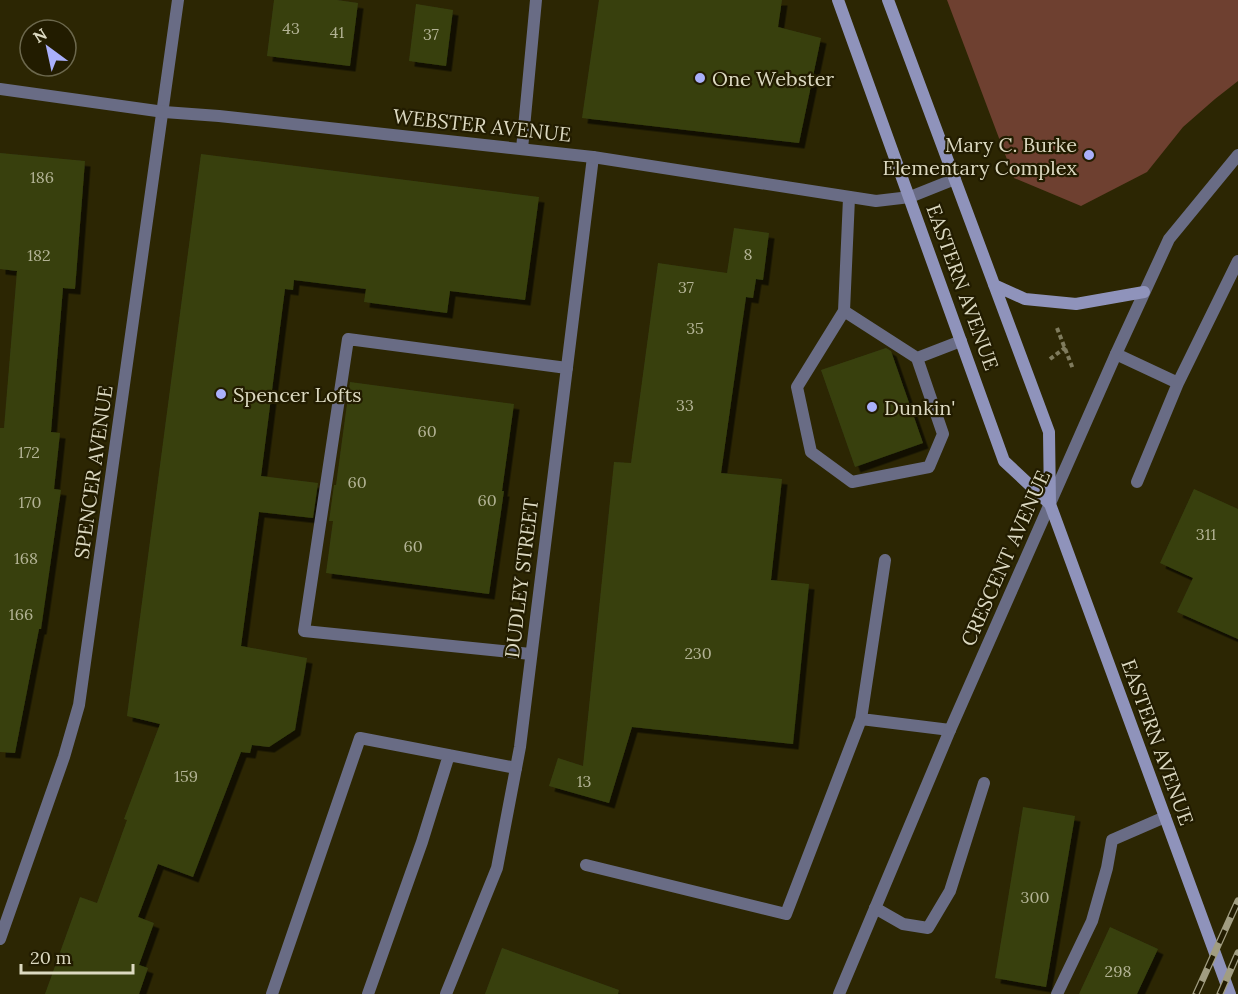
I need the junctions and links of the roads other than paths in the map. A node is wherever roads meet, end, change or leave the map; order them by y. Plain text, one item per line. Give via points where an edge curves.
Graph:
1 (178, 0) edge
2 (536, 0) edge
3 (838, 0) edge
4 (888, 0) edge
5 (0, 88) edge
6 (164, 112) junction
7 (522, 149) junction
8 (1238, 155) edge
9 (593, 157) junction
10 (955, 179) junction
11 (910, 197) junction
12 (849, 198) junction
13 (1238, 261) edge
14 (994, 285) junction
15 (1144, 292) junction
16 (844, 311) junction
17 (961, 341) junction
18 (1116, 354) junction
19 (917, 358) junction
20 (567, 368) junction
21 (1178, 383) junction
22 (1137, 482) dead end
23 (1050, 504) junction
24 (885, 560) dead end
25 (531, 654) junction
26 (861, 719) junction
27 (950, 730) junction
28 (449, 755) junction
29 (516, 768) junction
30 (984, 783) dead end
31 (1165, 817) junction
32 (586, 865) dead end
33 (875, 908) junction
34 (0, 939) edge
35 (272, 994) edge
36 (368, 994) edge
37 (446, 994) edge
38 (839, 994) edge
39 (1057, 994) edge
40 (1230, 994) edge

1 - 6 street, SPENCER AVENUE
2 - 7 street
3 - 11 main road, EASTERN AVENUE
4 - 10 main road, EASTERN AVENUE
5 - 6 street, WEBSTER AVENUE
6 - 7 street, WEBSTER AVENUE
6 - 34 street, SPENCER AVENUE via 79,705
7 - 9 street, WEBSTER AVENUE
8 - 15 street, CRESCENT AVENUE via 1169,239
9 - 12 street, WEBSTER AVENUE
9 - 20 street, DUDLEY STREET
10 - 11 street, WEBSTER AVENUE
10 - 14 main road, EASTERN AVENUE
11 - 12 street, WEBSTER AVENUE via 876,201
11 - 17 main road, EASTERN AVENUE
12 - 16 street
13 - 21 street
14 - 15 main road via 1025,299 1076,304
14 - 23 main road, EASTERN AVENUE via 1048,432
15 - 18 street, CRESCENT AVENUE
16 - 19 street
16 - 19 street via 797,387 811,452 852,482 929,467 943,434
17 - 19 street
17 - 23 main road, EASTERN AVENUE via 1004,461
18 - 21 street
18 - 23 street, CRESCENT AVENUE
20 - 25 street, DUDLEY STREET
20 - 25 street via 348,339 304,631
21 - 22 street
23 - 27 street, CRESCENT AVENUE
23 - 31 main road, EASTERN AVENUE
24 - 26 street
25 - 29 street, DUDLEY STREET
26 - 27 street
26 - 32 street via 786,914
27 - 33 street, CRESCENT AVENUE
28 - 29 street
28 - 35 street via 360,738
28 - 36 street
29 - 37 street, DUDLEY STREET via 497,868
30 - 33 street via 950,891 928,928 903,924
31 - 39 street via 1112,840 1092,921
31 - 40 main road, EASTERN AVENUE
33 - 38 street, CRESCENT AVENUE

